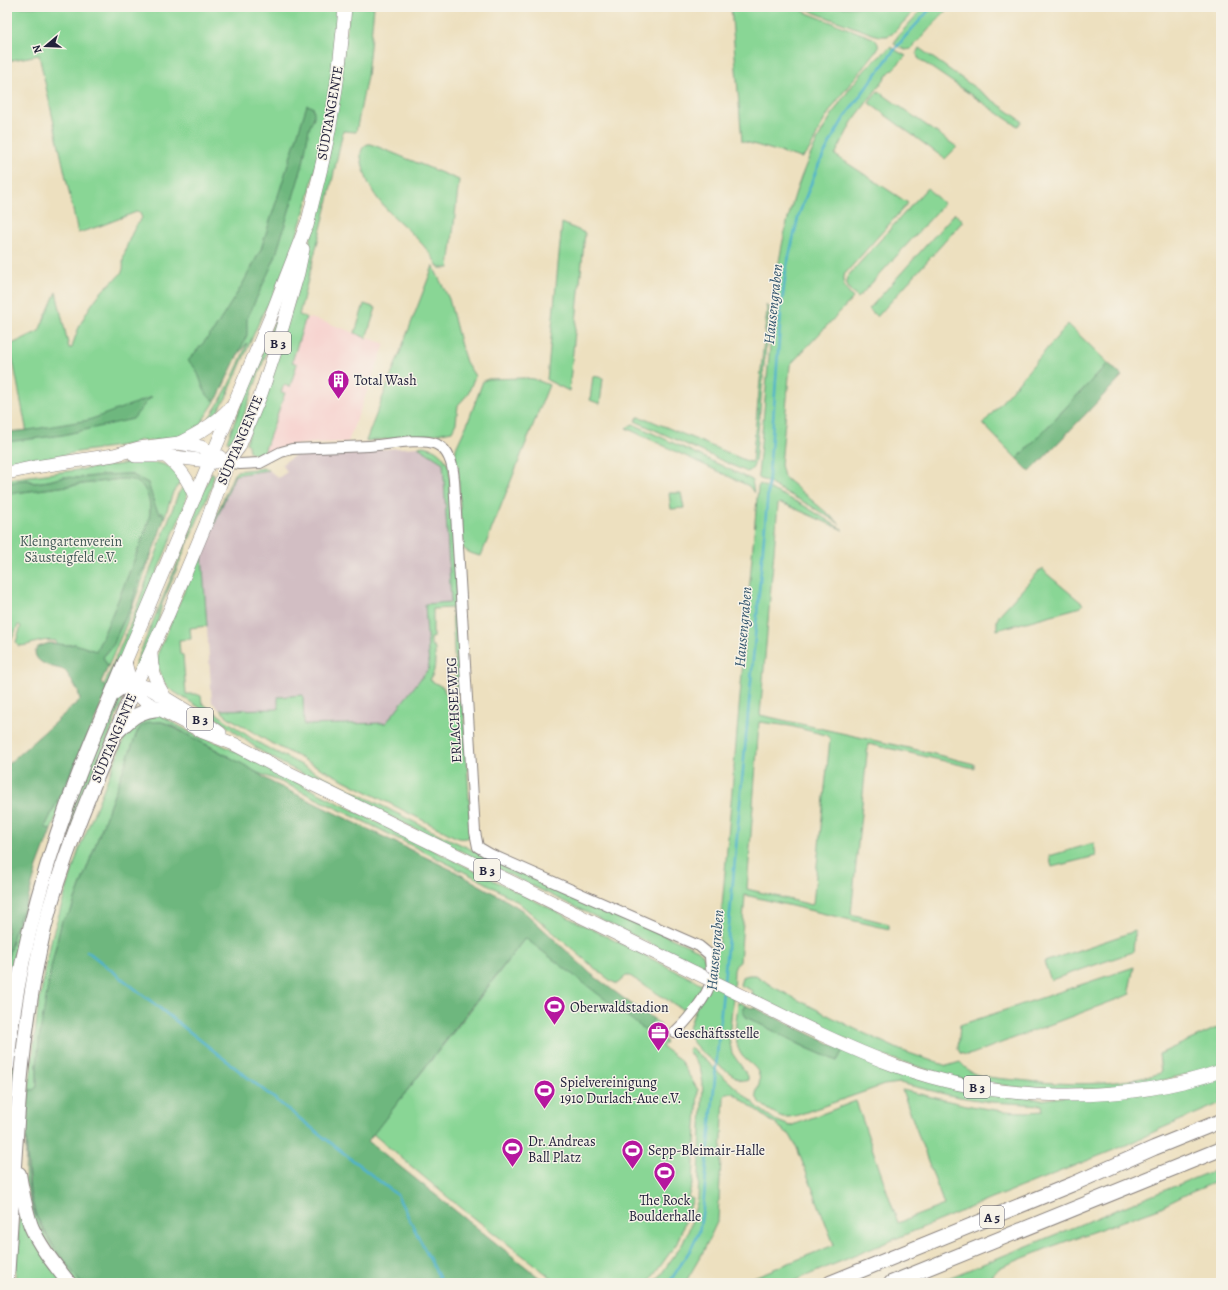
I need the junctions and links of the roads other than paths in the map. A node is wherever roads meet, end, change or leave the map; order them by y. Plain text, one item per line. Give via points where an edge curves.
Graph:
1 (345, 7) edge
2 (309, 218) junction
3 (233, 405) junction
4 (179, 443) junction
5 (114, 455) junction
6 (166, 456) junction
7 (212, 457) junction
8 (228, 462) junction
9 (7, 473) edge
10 (195, 497) junction
11 (151, 653) junction
12 (125, 662) junction
13 (134, 686) junction
14 (112, 694) junction
15 (162, 703) junction
16 (114, 736) junction
17 (675, 1032) dead end
18 (7, 1066) edge
19 (1221, 1071) edge
20 (1221, 1121) edge
21 (1221, 1149) edge
22 (15, 1156) junction
23 (7, 1279) edge
24 (69, 1283) edge
25 (830, 1283) edge
26 (891, 1283) edge

1 - 2 main road, SÜDTANGENTE / B 3 via 333,108
2 - 3 main road, SÜDTANGENTE / B 3
2 - 8 main road, SÜDTANGENTE / B 3 via 298,273 276,349 239,447
3 - 4 main road via 219,419
3 - 7 main road, SÜDTANGENTE / B 3
4 - 5 main road via 139,448
4 - 7 main road via 195,445
5 - 6 main road
5 - 9 main road
6 - 7 main road
6 - 10 main road via 187,478
7 - 8 main road
7 - 10 main road, SÜDTANGENTE / B 3
8 - 11 main road, SÜDTANGENTE / B 3 via 206,524
8 - 17 street, ERLACHSEEWEG via 260,463 292,449 425,441 444,449 452,461 454,480 475,832 478,847 699,946 710,955 711,981 703,999
10 - 12 main road, SÜDTANGENTE / B 3
11 - 13 main road, SÜDTANGENTE / B 3
11 - 15 main road via 153,674
12 - 13 main road
12 - 14 highway, SÜDTANGENTE
13 - 14 highway via 122,687
13 - 15 main road, B 3 via 141,699
13 - 16 highway, SÜDTANGENTE / B 3
14 - 18 highway, SÜDTANGENTE via 77,779 28,930
15 - 16 highway via 130,719
15 - 19 main road, B 3, bridge via 203,732 234,744 747,998 861,1052 920,1074 1017,1093 1071,1095 1116,1093 1168,1085
16 - 22 highway, SÜDTANGENTE via 71,843 45,929 26,1028
20 - 25 highway, A 5
21 - 26 highway, A 5
22 - 23 highway, SÜDTANGENTE
22 - 24 highway via 31,1226

